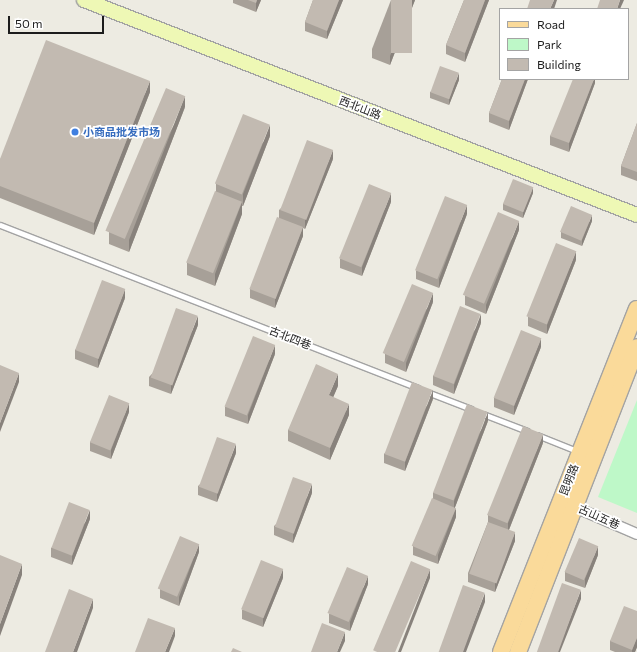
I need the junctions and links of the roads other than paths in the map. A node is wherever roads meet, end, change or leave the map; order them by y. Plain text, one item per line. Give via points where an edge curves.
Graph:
1 (84, 0) edge
2 (637, 215) edge
3 (0, 225) edge
4 (637, 309) edge
5 (637, 347) edge
6 (580, 452) junction
7 (568, 504) junction
8 (637, 534) edge
9 (501, 652) edge
10 (518, 652) edge

1 - 2 main road, 西北山路
3 - 6 lane, 古北四巷
4 - 6 main road, 昆明路
5 - 7 main road, 昆明路
6 - 7 main road, 昆明路
7 - 8 street, 古山五巷
7 - 9 main road, 昆明路
7 - 10 main road, 昆明路

